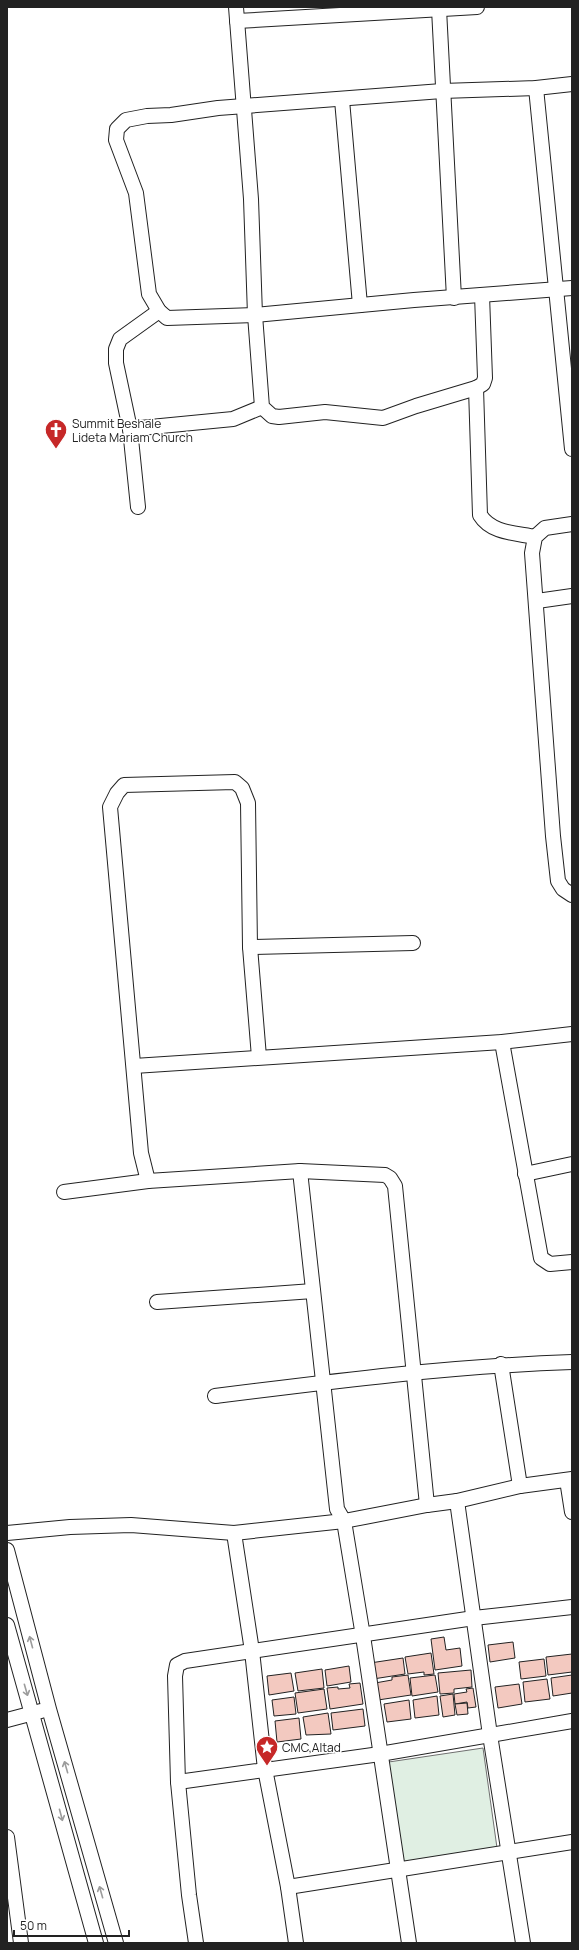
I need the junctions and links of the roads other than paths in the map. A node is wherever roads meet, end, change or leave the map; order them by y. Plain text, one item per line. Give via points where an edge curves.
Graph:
1 (477, 7) edge
2 (439, 10) junction
3 (236, 14) edge
4 (572, 84) edge
5 (536, 88) junction
6 (442, 91) junction
7 (342, 100) junction
8 (243, 107) junction
9 (572, 288) edge
10 (557, 289) junction
11 (482, 296) junction
12 (454, 298) junction
13 (360, 305) junction
14 (159, 311) junction
15 (255, 315) junction
16 (476, 388) junction
17 (262, 407) junction
18 (130, 429) junction
19 (572, 449) edge
20 (138, 507) dead end
21 (572, 524) edge
22 (535, 537) junction
23 (572, 596) edge
24 (537, 601) junction
25 (572, 895) edge
26 (413, 943) dead end
27 (250, 947) junction
28 (572, 1034) edge
29 (502, 1042) junction
30 (259, 1057) junction
31 (134, 1066) junction
32 (572, 1164) edge
33 (300, 1171) junction
34 (525, 1174) junction
35 (148, 1181) junction
36 (64, 1192) dead end
37 (572, 1262) edge
38 (313, 1291) junction
39 (157, 1302) dead end
40 (572, 1362) edge
41 (501, 1364) junction
42 (414, 1372) junction
43 (322, 1382) junction
44 (215, 1396) dead end
45 (569, 1480) edge
46 (520, 1486) junction
47 (457, 1501) junction
48 (427, 1505) junction
49 (572, 1512) edge
50 (344, 1521) junction
51 (7, 1533) edge
52 (234, 1533) junction
53 (7, 1550) edge
54 (572, 1607) edge
55 (474, 1618) junction
56 (7, 1625) edge
57 (363, 1636) junction
58 (252, 1651) junction
59 (49, 1709) junction
60 (33, 1713) junction
61 (7, 1720) edge
62 (572, 1721) edge
63 (490, 1735) junction
64 (380, 1754) junction
65 (265, 1769) junction
66 (178, 1782) junction
67 (7, 1837) edge
68 (572, 1842) edge
69 (508, 1852) junction
70 (397, 1869) junction
71 (288, 1887) junction
72 (11, 1894) edge
73 (21, 1943) edge
74 (96, 1943) edge
75 (116, 1943) edge
76 (196, 1943) edge
77 (296, 1943) edge
78 (408, 1943) edge
79 (523, 1943) edge

1 - 2 street
2 - 3 street
2 - 6 street
3 - 8 street
4 - 5 street
5 - 6 street
5 - 10 street
6 - 7 street
6 - 12 street
7 - 8 street
7 - 13 street
8 - 14 street via 147,116 126,120 117,129 116,140 136,193 149,294
8 - 15 street via 251,199
9 - 10 street
10 - 11 street
10 - 19 street
11 - 12 street
11 - 16 street via 485,378 483,384
12 - 13 street
13 - 15 street
14 - 15 street via 167,318
14 - 18 street via 120,339 116,349 116,363
15 - 17 street
16 - 17 street via 383,418 325,412 279,417 267,413
16 - 22 street via 480,515 485,523 495,529
17 - 18 street via 233,419
18 - 20 street
21 - 22 street via 545,528
22 - 24 street via 532,553
23 - 24 street
24 - 25 street via 557,873 563,889
26 - 27 street
27 - 30 street
27 - 31 street via 248,803 242,788 235,782 124,785 110,807
28 - 29 street
29 - 30 street
29 - 34 street
30 - 31 street
31 - 35 street via 142,1153
32 - 34 street
33 - 35 street
33 - 38 street
33 - 42 street via 385,1175 395,1186
34 - 37 street via 541,1258 550,1264
35 - 36 street
38 - 39 street
38 - 43 street
40 - 41 street
41 - 42 street
41 - 46 street
42 - 43 street
42 - 48 street
43 - 44 street
43 - 50 street via 337,1509
45 - 46 street
45 - 49 street
46 - 47 street
47 - 48 street
47 - 55 street
48 - 50 street
50 - 52 street
50 - 57 street
51 - 52 street via 132,1526
52 - 58 street
59 -> 53 street
54 - 55 street
55 - 57 street
55 - 63 street
56 -> 60 street
57 - 58 street
57 - 64 street
58 - 65 street
58 - 66 street via 185,1661 177,1665 175,1676
59 - 60 street
75 -> 59 street
60 - 61 street
60 -> 74 street
62 - 63 street
63 - 64 street
63 - 69 street
64 - 65 street
64 - 70 street
65 - 66 street
65 - 71 street
66 - 76 street
67 - 72 street
68 - 69 street
69 - 70 street
69 - 79 street
70 - 71 street
70 - 78 street
71 - 77 street
72 - 73 street

